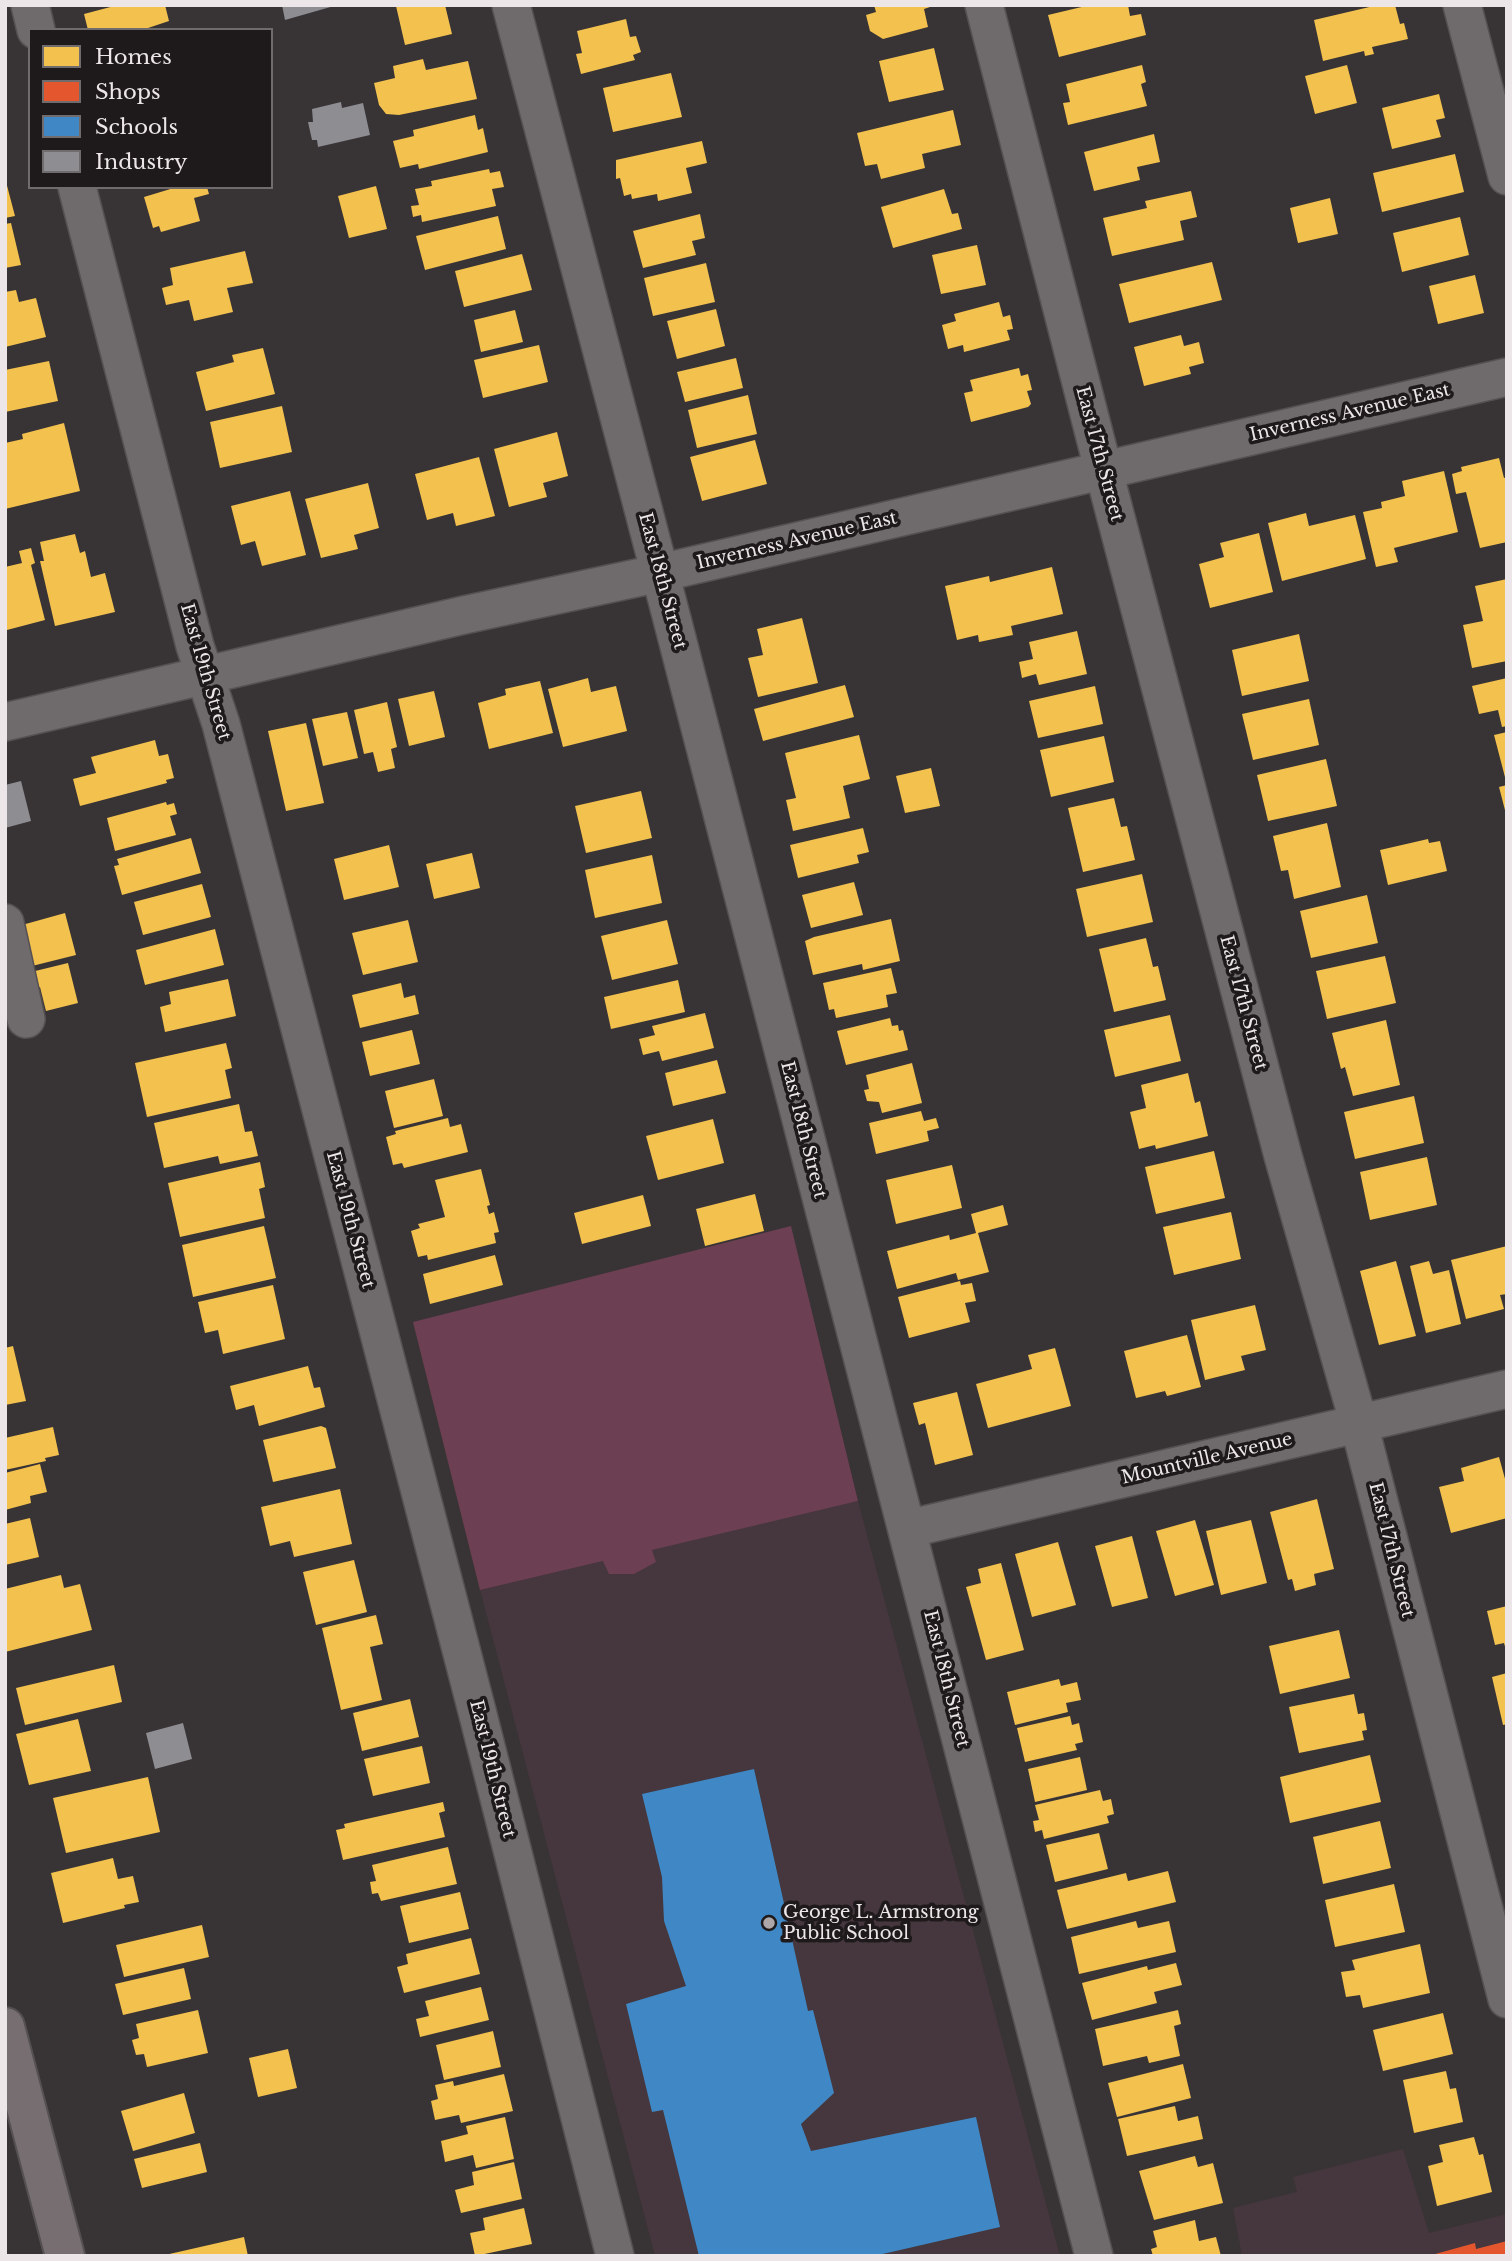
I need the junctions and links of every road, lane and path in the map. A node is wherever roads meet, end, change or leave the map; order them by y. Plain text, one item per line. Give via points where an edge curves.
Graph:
1 (30, 5) edge
2 (511, 5) edge
3 (984, 5) edge
4 (1462, 5) edge
5 (36, 28) edge
6 (1507, 176) edge
7 (78, 189) edge
8 (1507, 377) edge
9 (1104, 470) junction
10 (660, 573) junction
11 (204, 676) junction
12 (5, 722) edge
13 (5, 923) edge
14 (26, 1019) dead end
15 (1507, 1389) edge
16 (1359, 1424) junction
17 (907, 1529) junction
18 (1507, 1999) edge
19 (5, 2027) edge
20 (65, 2256) edge
21 (615, 2256) edge
22 (1094, 2256) edge

1 - 5 street
2 - 10 street, East 18th Street
3 - 9 street, East 17th Street
4 - 6 street
7 - 11 street, East 19th Street
8 - 9 street, Inverness Avenue East
9 - 10 street, Inverness Avenue East
9 - 16 street, East 17th Street via 1283,1156
10 - 11 street, Inverness Avenue East
10 - 17 street, East 18th Street
11 - 12 street, Inverness Avenue East
11 - 21 street, East 19th Street via 235,778
13 - 14 street
15 - 16 street, Mountville Avenue
16 - 17 street, Mountville Avenue
16 - 18 street, East 17th Street
17 - 22 street, East 18th Street
19 - 20 main road

